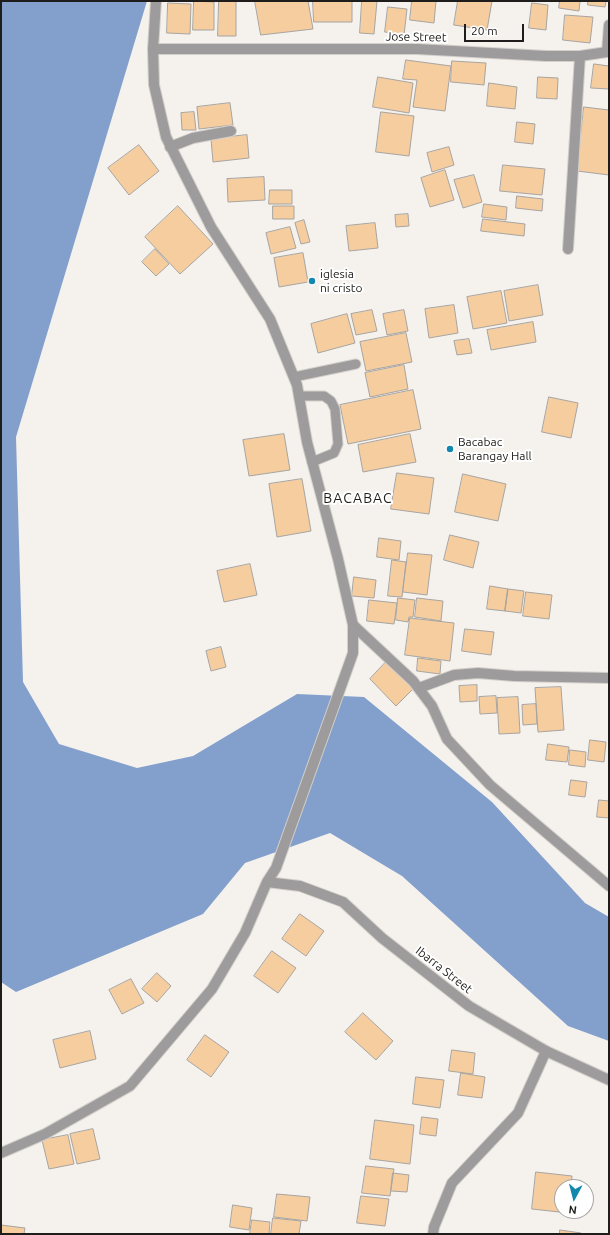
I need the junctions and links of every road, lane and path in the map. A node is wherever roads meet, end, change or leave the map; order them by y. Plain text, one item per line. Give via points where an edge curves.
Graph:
1 (156, 1) edge
2 (609, 25) edge
3 (153, 49) junction
4 (580, 56) junction
5 (231, 131) dead end
6 (170, 147) junction
7 (568, 249) dead end
8 (356, 364) dead end
9 (294, 378) junction
10 (299, 396) junction
11 (312, 462) junction
12 (353, 625) junction
13 (609, 678) edge
14 (419, 688) junction
15 (267, 882) junction
16 (609, 886) edge
17 (546, 1050) junction
18 (609, 1080) edge
19 (1, 1154) edge
20 (433, 1234) edge

1 - 3 street
2 - 4 street, Jose Street via 607,52
3 - 4 street, Jose Street via 417,49
3 - 6 street via 154,85
4 - 7 street
5 - 6 street via 193,138
6 - 9 street via 211,227 270,319
8 - 9 lane
9 - 10 street
10 - 11 street
10 - 11 lane via 324,396 331,401 335,409 338,444 334,453
11 - 12 street
12 - 14 street
12 - 15 street via 352,653 344,677 276,868
13 - 14 street via 478,673 454,675
14 - 16 street via 432,706 447,739 490,785
15 - 17 street, Ibarra Street via 300,886 344,902 382,938 469,1006
15 - 19 street via 245,933 212,989 130,1086 45,1134
17 - 18 street, Ibarra Street
17 - 20 street via 518,1113 452,1183

